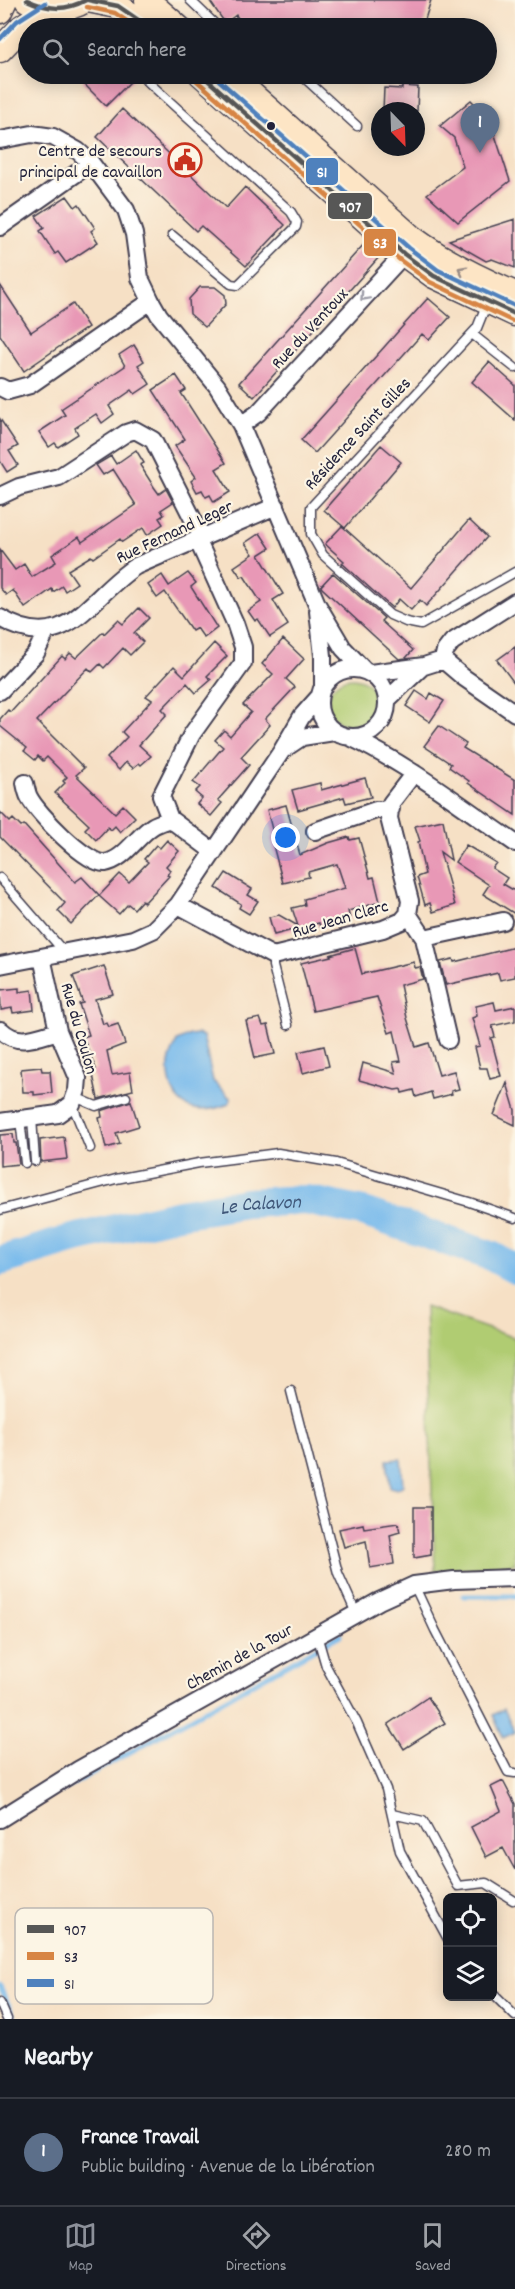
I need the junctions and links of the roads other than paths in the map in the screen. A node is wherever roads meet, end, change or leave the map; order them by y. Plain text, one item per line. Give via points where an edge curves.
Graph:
1 (5, 0) edge
2 (87, 0) edge
3 (147, 0) edge
4 (190, 0) edge
5 (38, 4) edge
6 (0, 11) edge
7 (28, 18) edge
8 (135, 18) edge
9 (168, 18) edge
10 (209, 18) edge
11 (18, 31) edge
12 (0, 50) edge
13 (150, 84) edge
14 (212, 84) edge
15 (240, 84) edge
16 (311, 84) edge
17 (357, 126) dead end
18 (0, 140) edge
19 (91, 163) junction
20 (0, 227) edge
21 (172, 235) dead end
22 (404, 254) junction
23 (515, 294) edge
24 (151, 301) junction
25 (487, 302) junction
26 (515, 314) edge
27 (472, 334) junction
28 (515, 368) edge
29 (0, 387) edge
30 (241, 425) junction
31 (0, 496) edge
32 (276, 506) junction
33 (199, 538) junction
34 (515, 572) edge
35 (515, 602) edge
36 (317, 604) junction
37 (0, 618) edge
38 (46, 632) junction
39 (443, 660) junction
40 (424, 666) junction
41 (367, 672) junction
42 (0, 691) edge
43 (320, 692) junction
44 (387, 700) junction
45 (515, 713) edge
46 (381, 724) junction
47 (342, 735) junction
48 (281, 752) junction
49 (392, 760) junction
50 (414, 773) junction
51 (25, 783) dead end
52 (391, 810) junction
53 (170, 819) junction
54 (315, 831) dead end
55 (515, 843) edge
56 (214, 852) junction
57 (0, 878) edge
58 (178, 905) junction
59 (408, 914) junction
60 (503, 921) dead end
61 (424, 938) junction
62 (65, 953) junction
63 (273, 956) junction
64 (42, 957) junction
65 (0, 965) edge
66 (288, 1025) dead end
67 (1, 1030) edge
68 (58, 1031) junction
69 (448, 1040) dead end
70 (126, 1096) dead end
71 (73, 1100) junction
72 (26, 1119) junction
73 (0, 1122) edge
74 (90, 1148) dead end
75 (35, 1161) dead end
76 (25, 1163) dead end
77 (0, 1210) edge
78 (515, 1218) edge
79 (291, 1391) dead end
80 (515, 1578) edge
81 (414, 1585) junction
82 (356, 1613) junction
83 (317, 1635) junction
84 (515, 1773) edge
85 (392, 1814) junction
86 (0, 1819) edge
87 (513, 1900) dead end
88 (443, 1932) edge
89 (497, 1999) edge
90 (0, 2003) edge
91 (515, 2016) edge
92 (7, 2019) edge

1 - 6 main road
2 - 5 main road via 68,8
2 - 8 main road via 118,6
3 - 9 main road
4 - 10 lane
5 - 7 main road
11 - 12 main road
13 - 21 lane via 291,212 297,222 238,285 231,284
14 - 22 main road
23 -> 15 main road via 472,275 411,237
16 - 17 lane
18 - 19 street via 32,134 53,137
19 - 20 street
19 - 24 street via 126,210 140,278
22 - 25 main road via 434,276
22 -> 30 street, Rue du Ventoux via 258,413
24 - 29 street via 30,385 8,391
24 - 30 street via 217,386
25 - 26 main road
25 - 27 lane, Résidence Saint Gilles
27 - 28 lane
27 - 34 lane, Résidence Saint Gilles via 311,507 311,534 323,555 390,615 421,625
30 - 32 street
31 - 33 street via 59,477 135,430 153,440
32 - 33 street, Rue Fernand Leger
32 - 36 street
33 - 38 street, Rue Fernand Leger via 136,566 69,624
33 - 53 street via 235,623 243,647 243,663 192,734 161,796
35 - 39 street via 452,642
36 - 41 street via 343,648
36 - 43 street via 323,656
37 - 38 street via 24,630
38 - 42 street via 36,653
39 - 40 street
39 - 45 street
40 - 41 street
40 - 44 street
41 - 43 street via 345,669 336,673
41 - 44 street via 382,685
43 - 47 street via 321,717
43 - 48 street
44 - 46 street
46 - 47 street via 367,735
46 - 49 street via 383,742
47 - 48 street via 302,736
47 - 49 street
48 - 56 street
49 - 50 street
50 - 52 street
50 - 55 street
51 - 53 street via 39,812 96,862 116,858 153,826
52 - 54 street via 376,810
52 - 59 street, Rue Jean Clerc via 389,818 410,901
53 - 56 street
56 - 58 street
57 - 62 lane
58 - 62 street via 153,930 133,939
58 - 63 street, Rue Jean Clerc
59 - 61 street
59 - 63 street, Rue Jean Clerc via 402,921 382,929
60 - 61 street
61 - 69 street
62 - 64 street
63 - 66 lane
64 - 65 street
64 - 68 street, Rue du Coulon
67 - 68 street via 10,1038 24,1040
68 - 71 street, Rue du Coulon via 78,1078
70 - 71 lane via 96,1106
71 - 72 street via 58,1114
71 - 74 lane
72 - 73 street
72 - 75 lane
72 - 76 lane
77 - 78 lane via 116,1179 278,1153 336,1163
79 - 82 lane via 338,1573
80 - 81 street, Chemin de la Tour
81 - 82 street, Chemin de la Tour
81 - 84 lane via 508,1772
82 - 83 street, Chemin de la Tour
83 - 85 lane via 326,1666 386,1789
83 - 86 street, Chemin de la Tour via 78,1770
85 - 87 lane via 423,1821 458,1886 486,1883
85 - 88 lane via 400,1851
89 - 91 lane
90 - 92 lane

